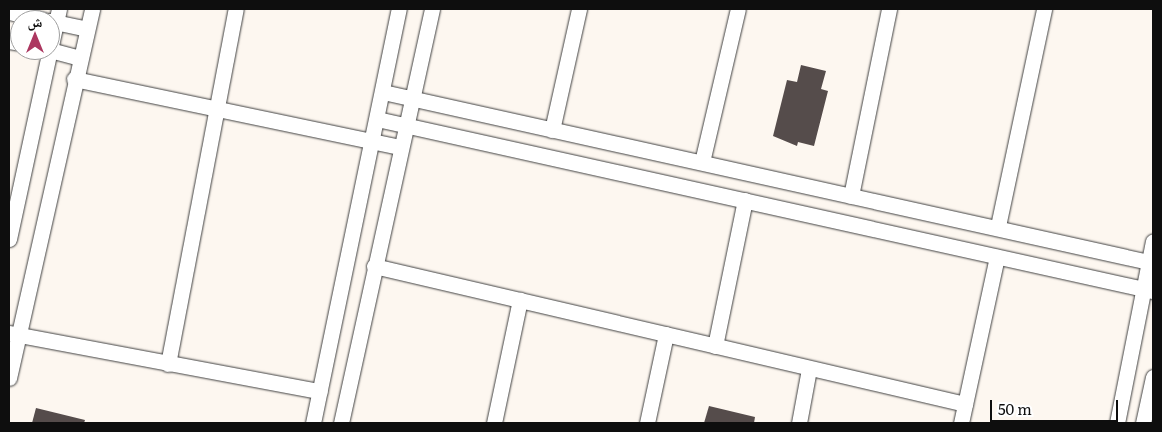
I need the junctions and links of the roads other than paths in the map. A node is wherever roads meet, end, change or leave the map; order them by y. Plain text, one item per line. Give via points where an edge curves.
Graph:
1 (92, 9) edge
2 (236, 9) edge
3 (399, 9) edge
4 (432, 9) edge
5 (579, 9) edge
6 (738, 9) edge
7 (889, 9) edge
8 (1044, 9) edge
9 (60, 20) edge
10 (88, 29) junction
11 (60, 53) edge
12 (79, 58) junction
13 (47, 60) edge
14 (74, 79) junction
15 (383, 92) junction
16 (413, 98) junction
17 (217, 108) junction
18 (377, 119) junction
19 (407, 125) junction
20 (552, 130) junction
21 (372, 140) junction
22 (399, 147) junction
23 (702, 162) junction
24 (13, 189) edge
25 (851, 196) junction
26 (745, 200) junction
27 (998, 226) junction
28 (9, 239) edge
29 (1153, 242) edge
30 (997, 257) junction
31 (1151, 263) edge
32 (374, 266) junction
33 (1149, 290) edge
34 (520, 300) junction
35 (13, 334) edge
36 (666, 334) junction
37 (716, 346) junction
38 (168, 364) junction
39 (809, 369) junction
40 (1153, 377) edge
41 (9, 378) edge
42 (320, 391) junction
43 (965, 404) junction
44 (313, 423) edge
45 (342, 423) edge
46 (494, 423) edge
47 (647, 423) edge
48 (799, 423) edge
49 (961, 423) edge
50 (1117, 423) edge
51 (1144, 423) edge

1 - 10 street
2 - 17 street
3 - 15 street
4 - 16 street
5 - 20 street
6 - 23 street
7 - 25 street
8 - 27 street
9 - 10 street
10 - 12 street
11 - 12 street
12 - 14 street
13 - 24 street
14 - 17 street
14 - 35 street
15 - 16 street
15 - 18 street
16 - 19 street
16 - 20 street
17 - 21 street
17 - 38 street
18 - 19 street
18 - 21 street
19 - 22 street
19 - 26 street
20 - 23 street
21 - 22 street
21 - 42 street
22 - 32 street
23 - 25 street
24 - 28 street
25 - 27 street
26 - 30 street
26 - 37 street
27 - 31 street
29 - 31 street
30 - 33 street
30 - 43 street
31 - 33 street
32 - 34 street
32 - 45 street
33 - 50 street
34 - 36 street
34 - 46 street
35 - 38 street
35 - 41 street
36 - 37 street
36 - 47 street
37 - 39 street
38 - 42 street
39 - 43 street
39 - 48 street
40 - 51 street
42 - 44 street
43 - 49 street

